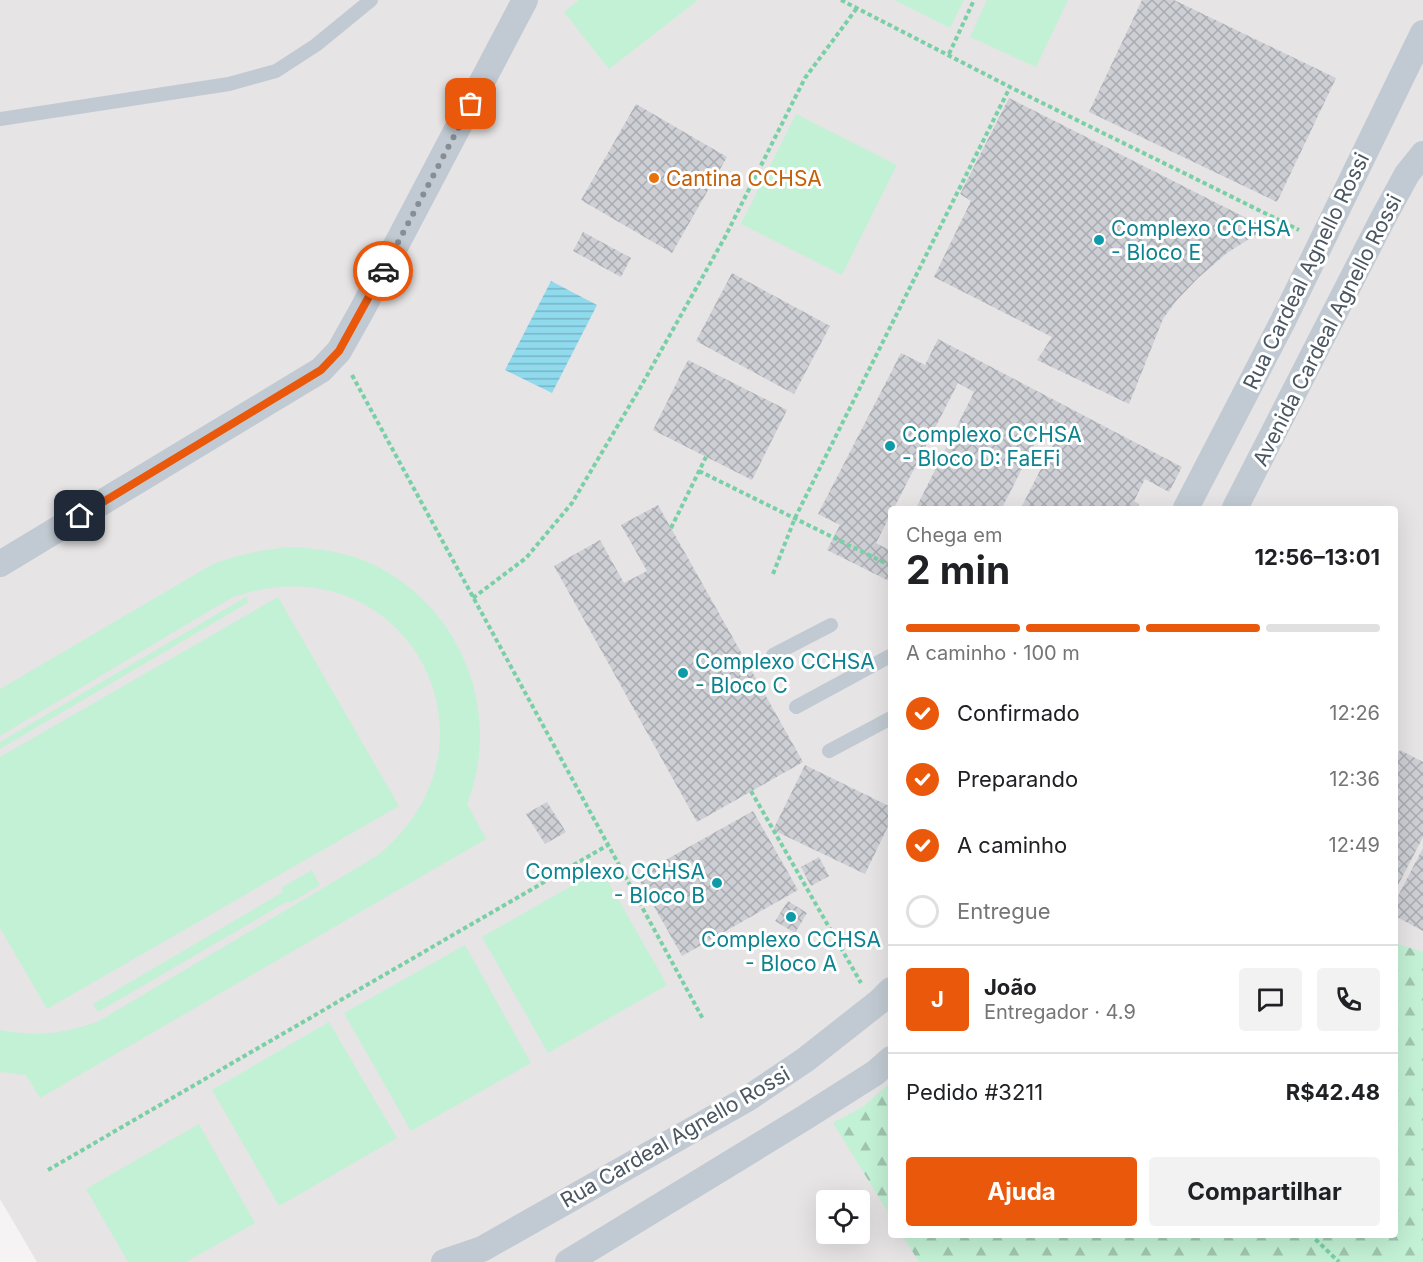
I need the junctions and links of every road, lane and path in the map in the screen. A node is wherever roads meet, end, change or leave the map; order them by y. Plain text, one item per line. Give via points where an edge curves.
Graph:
1 (371, 0) edge
2 (525, 0) edge
3 (842, 0) edge
4 (974, 0) edge
5 (857, 8) junction
6 (1423, 33) edge
7 (949, 54) junction
8 (1010, 87) junction
9 (0, 119) edge
10 (1423, 154) edge
11 (1322, 241) junction
12 (339, 351) junction
13 (706, 457) dead end
14 (699, 471) junction
15 (1187, 506) edge
16 (1236, 506) edge
17 (795, 518) junction
18 (671, 528) dead end
19 (0, 564) edge
20 (888, 564) edge
21 (773, 574) dead end
22 (473, 598) junction
23 (831, 625) dead end
24 (772, 655) dead end
25 (888, 657) edge
26 (796, 707) dead end
27 (888, 720) edge
28 (829, 751) dead end
29 (751, 791) dead end
30 (608, 845) junction
31 (886, 995) edge
32 (704, 1019) dead end
33 (888, 1062) edge
34 (48, 1170) dead end
35 (1314, 1238) edge
36 (444, 1262) edge
37 (568, 1262) edge
38 (1339, 1262) edge

1 - 9 lane via 316,45 276,71 229,84
2 - 12 street
3 - 5 path
4 - 7 path
5 - 7 path
5 - 22 path via 805,78 724,237 572,503 526,558
6 - 11 street, Rua Cardeal Agnello Rossi
7 - 8 path
8 - 11 path
8 - 17 path
10 - 16 street, Avenida Cardeal Agnello Rossi via 1407,174 1381,222
11 - 15 street, Rua Cardeal Agnello Rossi
12 - 19 street via 321,370
12 - 22 path
13 - 14 path
14 - 17 path
14 - 18 path
17 - 20 path
17 - 21 path
22 - 30 path
23 - 24 lane
25 - 26 lane
27 - 28 lane
29 - 31 path via 861,983
30 - 32 path
30 - 34 path
31 - 36 street, Rua Cardeal Agnello Rossi via 805,1060 747,1099 482,1249
33 - 37 street via 804,1118
35 - 38 path

